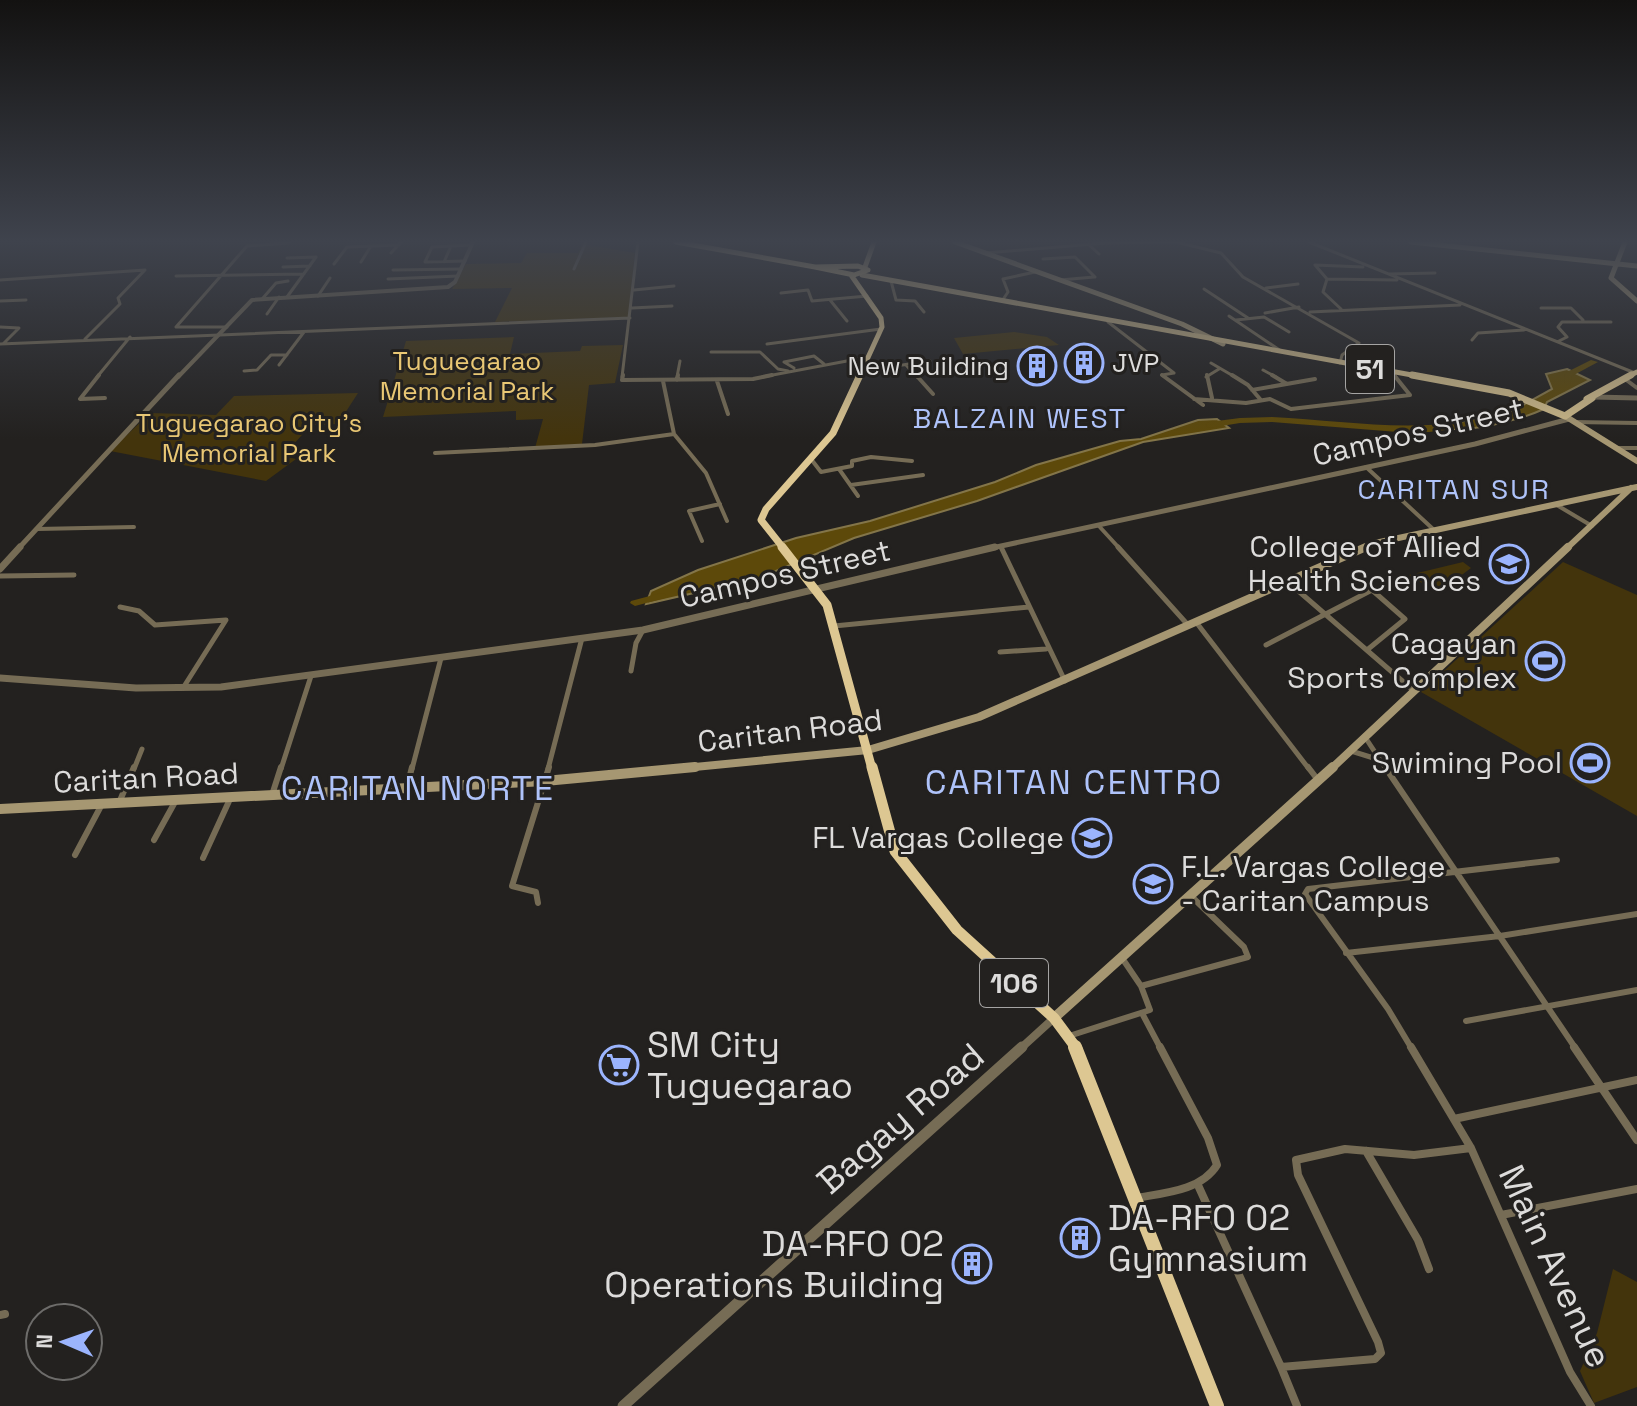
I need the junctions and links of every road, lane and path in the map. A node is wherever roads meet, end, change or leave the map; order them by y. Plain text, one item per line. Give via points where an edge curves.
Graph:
1 (117, 308) edge
2 (193, 308) edge
3 (244, 308) edge
4 (272, 308) edge
5 (632, 308) joint
6 (640, 308) edge
7 (836, 308) edge
8 (875, 308) edge
9 (920, 308) edge
10 (1031, 308) edge
11 (1131, 308) edge
12 (1233, 308) edge
13 (1296, 308) edge
14 (1301, 308) edge
15 (1339, 308) edge
16 (1399, 308) edge
17 (1468, 308) edge
18 (1541, 308) dead end
19 (1342, 310) junction
20 (924, 312) dead end
21 (1309, 312) junction
22 (1265, 313) dead end
23 (267, 314) dead end
24 (1229, 316) dead end
25 (630, 318) junction
26 (1249, 318) junction
27 (1236, 320) junction
28 (847, 321) dead end
29 (1584, 321) junction
30 (1108, 322) junction
31 (1611, 322) dead end
32 (0, 327) edge
33 (227, 327) junction
34 (881, 329) junction
35 (1524, 330) junction
36 (304, 332) junction
37 (1289, 332) dead end
38 (218, 334) junction
39 (130, 337) junction
40 (84, 340) junction
41 (1472, 340) dead end
42 (1557, 342) junction
43 (1223, 343) junction
44 (2, 344) edge
45 (767, 344) dead end
46 (711, 352) dead end
47 (1283, 353) junction
48 (287, 355) junction
49 (868, 357) junction
50 (680, 361) dead end
51 (930, 361) dead end
52 (772, 362) junction
53 (784, 362) junction
54 (1211, 363) dead end
55 (1340, 363) junction
56 (824, 364) junction
57 (279, 365) dead end
58 (906, 365) junction
59 (795, 369) junction
60 (1220, 369) junction
61 (1263, 370) dead end
62 (244, 371) dead end
63 (788, 371) junction
64 (861, 371) junction
65 (1394, 375) junction
66 (1633, 375) edge
67 (1315, 379) dead end
68 (677, 380) junction
69 (663, 381) junction
70 (717, 381) junction
71 (1288, 384) junction
72 (1637, 388) edge
73 (1252, 390) junction
74 (933, 394) dead end
75 (1520, 397) junction
76 (105, 398) dead end
77 (1212, 398) junction
78 (1593, 398) junction
79 (1637, 398) edge
80 (1194, 399) junction
81 (1260, 399) junction
82 (1203, 405) dead end
83 (728, 414) dead end
84 (1564, 416) junction
85 (1637, 423) edge
86 (674, 434) junction
87 (1616, 448) junction
88 (1637, 448) edge
89 (435, 453) dead end
90 (811, 459) junction
91 (912, 461) dead end
92 (1637, 461) edge
93 (1366, 467) junction
94 (839, 469) junction
95 (923, 475) dead end
96 (851, 485) junction
97 (1635, 486) edge
98 (858, 496) dead end
99 (720, 504) junction
100 (1555, 504) junction
101 (727, 521) dead end
102 (1098, 525) junction
103 (1592, 526) junction
104 (134, 527) dead end
105 (37, 529) junction
106 (1433, 529) junction
107 (702, 541) dead end
108 (1000, 546) junction
109 (0, 569) edge
110 (74, 575) dead end
111 (0, 576) edge
112 (1287, 581) junction
113 (816, 588) junction
114 (120, 607) dead end
115 (1029, 607) junction
116 (1326, 615) junction
117 (1193, 624) junction
118 (834, 626) junction
119 (643, 630) junction
120 (582, 638) junction
121 (1266, 645) dead end
122 (1046, 649) junction
123 (1367, 650) junction
124 (1000, 652) dead end
125 (441, 658) junction
126 (631, 671) dead end
127 (311, 676) junction
128 (0, 678) edge
129 (1065, 682) junction
130 (182, 689) junction
131 (1414, 691) junction
132 (1364, 736) junction
133 (142, 749) dead end
134 (868, 750) junction
135 (1350, 750) junction
136 (1381, 760) junction
137 (1318, 780) junction
138 (545, 781) junction
139 (407, 788) junction
140 (272, 796) junction
141 (231, 798) junction
142 (175, 801) junction
143 (119, 804) junction
144 (102, 805) junction
145 (0, 809) edge
146 (154, 840) dead end
147 (75, 855) dead end
148 (203, 858) dead end
149 (1557, 860) dead end
150 (1455, 871) junction
151 (1190, 895) junction
152 (538, 903) dead end
153 (1637, 914) edge
154 (1500, 936) junction
155 (1346, 953) junction
156 (1122, 958) junction
157 (1141, 986) junction
158 (1637, 990) edge
159 (1549, 1008) junction
160 (1143, 1015) junction
161 (1054, 1018) junction
162 (1466, 1021) dead end
163 (1068, 1037) junction
164 (1637, 1080) edge
165 (1602, 1086) junction
166 (1454, 1119) junction
167 (1637, 1140) edge
168 (1471, 1148) junction
169 (1365, 1150) junction
170 (1197, 1183) junction
171 (1637, 1189) edge
172 (1135, 1199) junction
173 (1501, 1215) junction
174 (1429, 1269) dead end
175 (1281, 1367) junction
176 (623, 1406) edge
177 (1217, 1406) edge
178 (1297, 1406) edge
179 (1591, 1406) edge

1 - 40 street
2 - 33 street via 176,327
3 - 33 street
4 - 23 street
5 - 6 street
5 - 25 street
7 - 28 street
8 - 34 highway
9 - 20 street
10 - 30 main road, 51
11 - 43 main road
12 - 26 street
13 - 22 street
14 - 21 street
15 - 19 street
16 - 19 street
17 - 35 street
18 - 29 street via 1571,308
19 - 21 street
21 - 55 street via 1359,343 1342,355
24 - 27 street
25 - 36 street
25 - 69 street via 622,380
26 - 27 street
26 - 37 street via 1264,317
27 - 47 street
29 - 31 street
29 - 42 street via 1562,322 1558,327 1567,337
30 - 43 main road, 51
30 - 80 street via 1174,373 1162,375
32 - 44 street via 19,328
33 - 38 street
34 - 45 street
34 - 49 highway, 106
35 - 41 street via 1478,333
35 - 42 street
36 - 38 street
36 - 48 street
38 - 39 street
38 - 105 street
39 - 40 street
39 - 76 street via 80,399
40 - 44 street
42 - 66 street
43 - 47 main road, 51
43 - 65 main road, 51
46 - 52 street via 755,351
47 - 55 main road, 51
48 - 57 street
48 - 62 street via 271,355 257,370
49 - 56 street
49 - 64 highway, 106
50 - 68 street
51 - 58 street
52 - 53 street
52 - 63 street
53 - 56 street via 814,356
53 - 59 street
54 - 60 street
55 - 75 main road, 51
56 - 59 street
58 - 64 street
58 - 74 street
59 - 63 street
60 - 73 street
60 - 77 street via 1206,376
61 - 71 street
63 - 70 street
64 - 90 highway, 106 via 833,433
65 - 75 main road, 51
65 - 81 street via 1410,395 1291,409
66 - 72 street
66 - 78 main road
67 - 71 street
68 - 69 street
68 - 70 street
69 - 86 street
70 - 83 street
71 - 73 street
73 - 81 street
75 - 84 main road, 51
77 - 80 street
77 - 81 street via 1242,403
78 - 79 street
78 - 84 main road
80 - 82 street
84 - 85 street
84 - 87 main road
84 - 93 street, Campos Street
86 - 89 street via 595,445
86 - 99 street via 701,466
87 - 88 street
87 - 92 main road
90 - 94 street via 819,472
90 - 113 highway, 106 via 761,520
91 - 94 street via 867,457
93 - 102 street, Campos Street
93 - 106 street
94 - 96 street
95 - 96 street
96 - 98 street
97 - 100 main road, Caritan Road
97 - 103 main road, Bagay Road
99 - 101 street
99 - 107 street via 689,511
100 - 103 street
100 - 106 main road, Caritan Road
102 - 108 street, Campos Street
102 - 117 street
103 - 131 main road, Bagay Road
104 - 105 street
105 - 109 street
106 - 112 main road, Caritan Road via 1375,543
108 - 113 street, Campos Street
108 - 115 street
110 - 111 street
112 - 116 street
112 - 117 main road, Caritan Road
113 - 118 highway, 106
113 - 119 street, Campos Street
114 - 130 street via 139,611 155,625 226,620
115 - 118 street
115 - 122 street
116 - 121 street
116 - 123 street
116 - 123 street via 1372,590 1393,606 1405,622
117 - 129 main road, Caritan Road
117 - 137 street via 1220,649
118 - 134 highway, 106
119 - 120 street, Campos Street
119 - 126 street
120 - 125 street, Campos Street
120 - 138 street
122 - 124 street
122 - 129 street
123 - 131 street
125 - 127 street, Campos Street
125 - 139 street
127 - 130 street, Campos Street
127 - 140 street
128 - 130 street, Campos Street
129 - 134 main road, Caritan Road via 965,722
131 - 132 main road, Bagay Road
132 - 135 main road, Bagay Road
132 - 136 street
133 - 143 street
134 - 138 main road, Caritan Road
134 - 161 highway, 106 via 888,836 902,863 957,930
135 - 136 street
135 - 137 main road, Bagay Road
136 - 150 street
137 - 151 main road, Bagay Road
138 - 139 main road, Caritan Road
138 - 152 street via 512,886 536,892
139 - 140 main road, Caritan Road
140 - 141 main road, Caritan Road
141 - 142 main road, Caritan Road
141 - 148 street
142 - 143 main road, Caritan Road
142 - 146 street
143 - 144 main road, Caritan Road
144 - 145 main road, Caritan Road
144 - 147 street
149 - 150 street
150 - 154 street
150 - 155 street, Main Avenue via 1305,891
151 - 156 main road, Bagay Road
151 - 157 street via 1248,957
153 - 154 street
154 - 155 street
154 - 159 street
155 - 166 street, Main Avenue via 1388,1009
156 - 157 street
156 - 161 main road, Bagay Road
157 - 160 street via 1150,1010
158 - 159 street
159 - 162 street
159 - 165 street
160 - 163 street
160 - 170 street via 1216,1156 1215,1170
161 - 163 highway, 106
161 - 176 street, Bagay Road
163 - 172 highway, 106 via 1085,1067
164 - 165 street
165 - 166 street
165 - 167 street
166 - 168 street, Main Avenue
168 - 169 street via 1414,1155
168 - 173 street, Main Avenue
169 - 174 street via 1418,1240
169 - 175 street via 1296,1160 1298,1175 1381,1353 1375,1359
170 - 172 street
170 - 175 street
171 - 173 street
172 - 177 highway, 106
173 - 179 street, Main Avenue via 1570,1372
175 - 178 street

